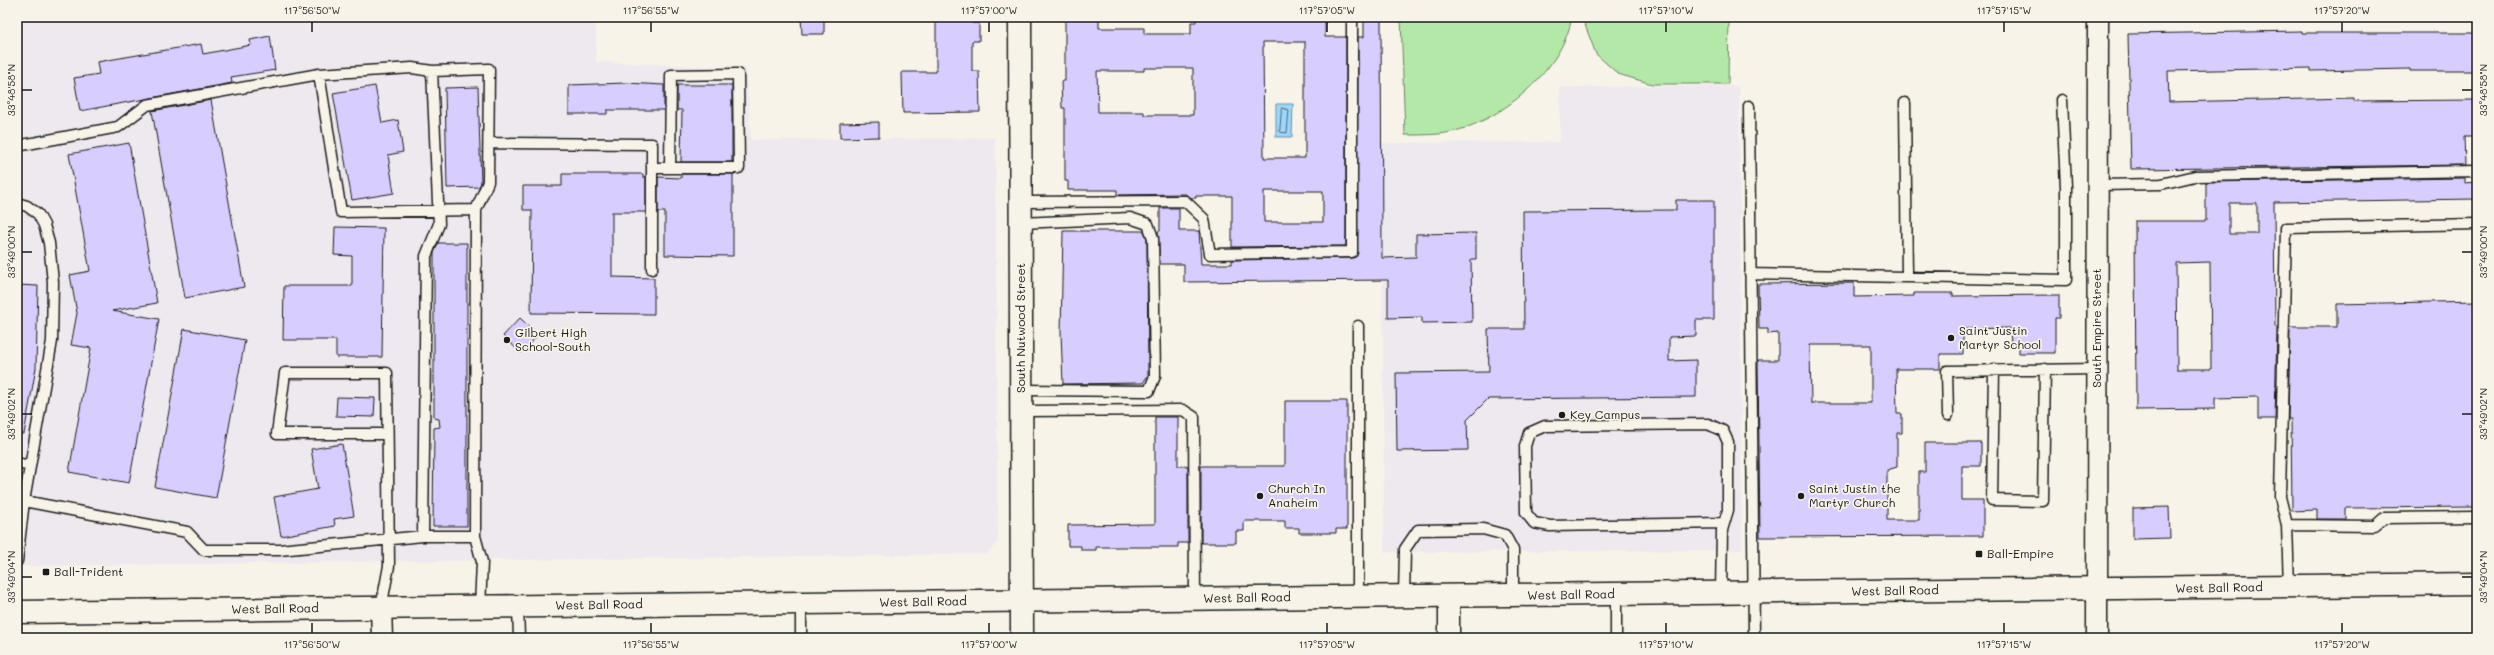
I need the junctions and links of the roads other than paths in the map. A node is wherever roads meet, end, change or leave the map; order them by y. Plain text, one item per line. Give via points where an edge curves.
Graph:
1 (1020, 17) edge
2 (1352, 17) edge
3 (2098, 17) edge
4 (432, 71) junction
5 (319, 74) junction
6 (2062, 100) dead end
7 (1905, 103) dead end
8 (1749, 106) dead end
9 (489, 143) junction
10 (17, 146) edge
11 (653, 168) junction
12 (670, 168) junction
13 (2477, 171) edge
14 (2098, 185) junction
15 (17, 203) edge
16 (476, 210) junction
17 (438, 212) junction
18 (1021, 213) junction
19 (2477, 224) edge
20 (652, 269) dead end
21 (1750, 274) junction
22 (1908, 276) junction
23 (1358, 326) dead end
24 (1994, 370) junction
25 (2045, 370) junction
26 (2097, 370) junction
27 (1022, 390) junction
28 (1022, 412) junction
29 (1948, 415) dead end
30 (387, 434) junction
31 (17, 463) edge
32 (30, 466) junction
33 (24, 501) junction
34 (2477, 517) edge
35 (1724, 523) junction
36 (2287, 525) junction
37 (424, 536) junction
38 (475, 536) junction
39 (388, 539) junction
40 (17, 561) edge
41 (2477, 584) edge
42 (2289, 587) junction
43 (2096, 589) junction
44 (1721, 593) junction
45 (1754, 593) junction
46 (1616, 594) junction
47 (1513, 595) junction
48 (1404, 596) junction
49 (1448, 596) junction
50 (1358, 597) junction
51 (1195, 599) junction
52 (1021, 601) junction
53 (801, 603) junction
54 (518, 606) junction
55 (480, 607) junction
56 (381, 608) junction
57 (17, 612) edge
58 (382, 638) edge
59 (519, 638) edge
60 (802, 638) edge
61 (1022, 638) edge
62 (1448, 638) edge
63 (1616, 638) edge
64 (1754, 638) edge
65 (2097, 638) edge

1 - 18 main road, South Nutwood Street
2 - 18 lane via 1352,252 1210,254 1204,219 1185,201
3 - 14 street, South Empire Street
4 - 5 lane via 412,68
4 - 9 lane via 489,70
4 - 17 lane
5 - 10 lane via 148,105 118,127
5 - 17 lane via 341,212
6 - 22 lane via 2066,187 2066,280
7 - 22 lane
8 - 21 lane
9 - 11 lane via 652,144
9 - 16 lane via 488,182
11 - 12 lane
11 - 20 lane
12 - 12 lane via 739,168 738,74 671,75
13 - 14 lane via 2195,176 2161,184
14 - 26 street, South Empire Street
15 - 32 lane via 38,214 44,225 49,243 53,282 52,341
16 - 17 lane
16 - 38 lane
17 - 37 lane via 439,224 426,256
18 - 27 main road, South Nutwood Street
18 - 27 lane via 1130,218 1148,224 1153,238 1154,376 1149,391
19 - 36 lane via 2286,228 2280,497
21 - 22 lane
21 - 45 lane
23 - 50 lane
24 - 25 lane
24 - 25 lane via 1992,500 2043,501
24 - 29 lane via 1947,371
25 - 26 lane
26 - 43 street, South Empire Street
27 - 28 main road, South Nutwood Street
28 - 51 lane via 1184,410 1194,417
28 - 52 main road, South Nutwood Street
30 - 30 lane via 387,373 285,373 277,434
30 - 39 lane
31 - 32 lane
32 - 33 lane
33 - 39 lane via 187,532 204,550 279,550
33 - 40 lane
34 - 36 lane via 2384,518 2375,526
35 - 35 lane via 1728,510 1728,442 1723,431 1708,424 1545,426 1529,432 1525,446 1526,513 1534,523 1550,526
35 - 44 lane
36 - 42 lane
37 - 38 lane
37 - 39 lane
38 - 55 lane via 482,562
39 - 56 lane via 389,566
41 - 42 main road, West Ball Road
42 - 43 main road, West Ball Road
43 - 45 main road, West Ball Road
43 - 65 street, South Empire Street
44 - 45 main road, West Ball Road
44 - 46 main road, West Ball Road
45 - 64 lane
46 - 47 main road, West Ball Road
46 - 63 lane
47 - 48 lane via 1513,550 1505,535 1483,528 1418,530 1405,549
47 - 49 main road, West Ball Road
48 - 49 main road, West Ball Road
48 - 50 main road, West Ball Road
49 - 62 street
50 - 51 main road, West Ball Road
51 - 52 main road, West Ball Road
52 - 53 main road, West Ball Road
52 - 61 main road, South Nutwood Street
53 - 54 main road, West Ball Road
53 - 60 lane
54 - 55 main road, West Ball Road
54 - 59 lane
55 - 56 main road, West Ball Road
56 - 57 main road, West Ball Road
56 - 58 street

